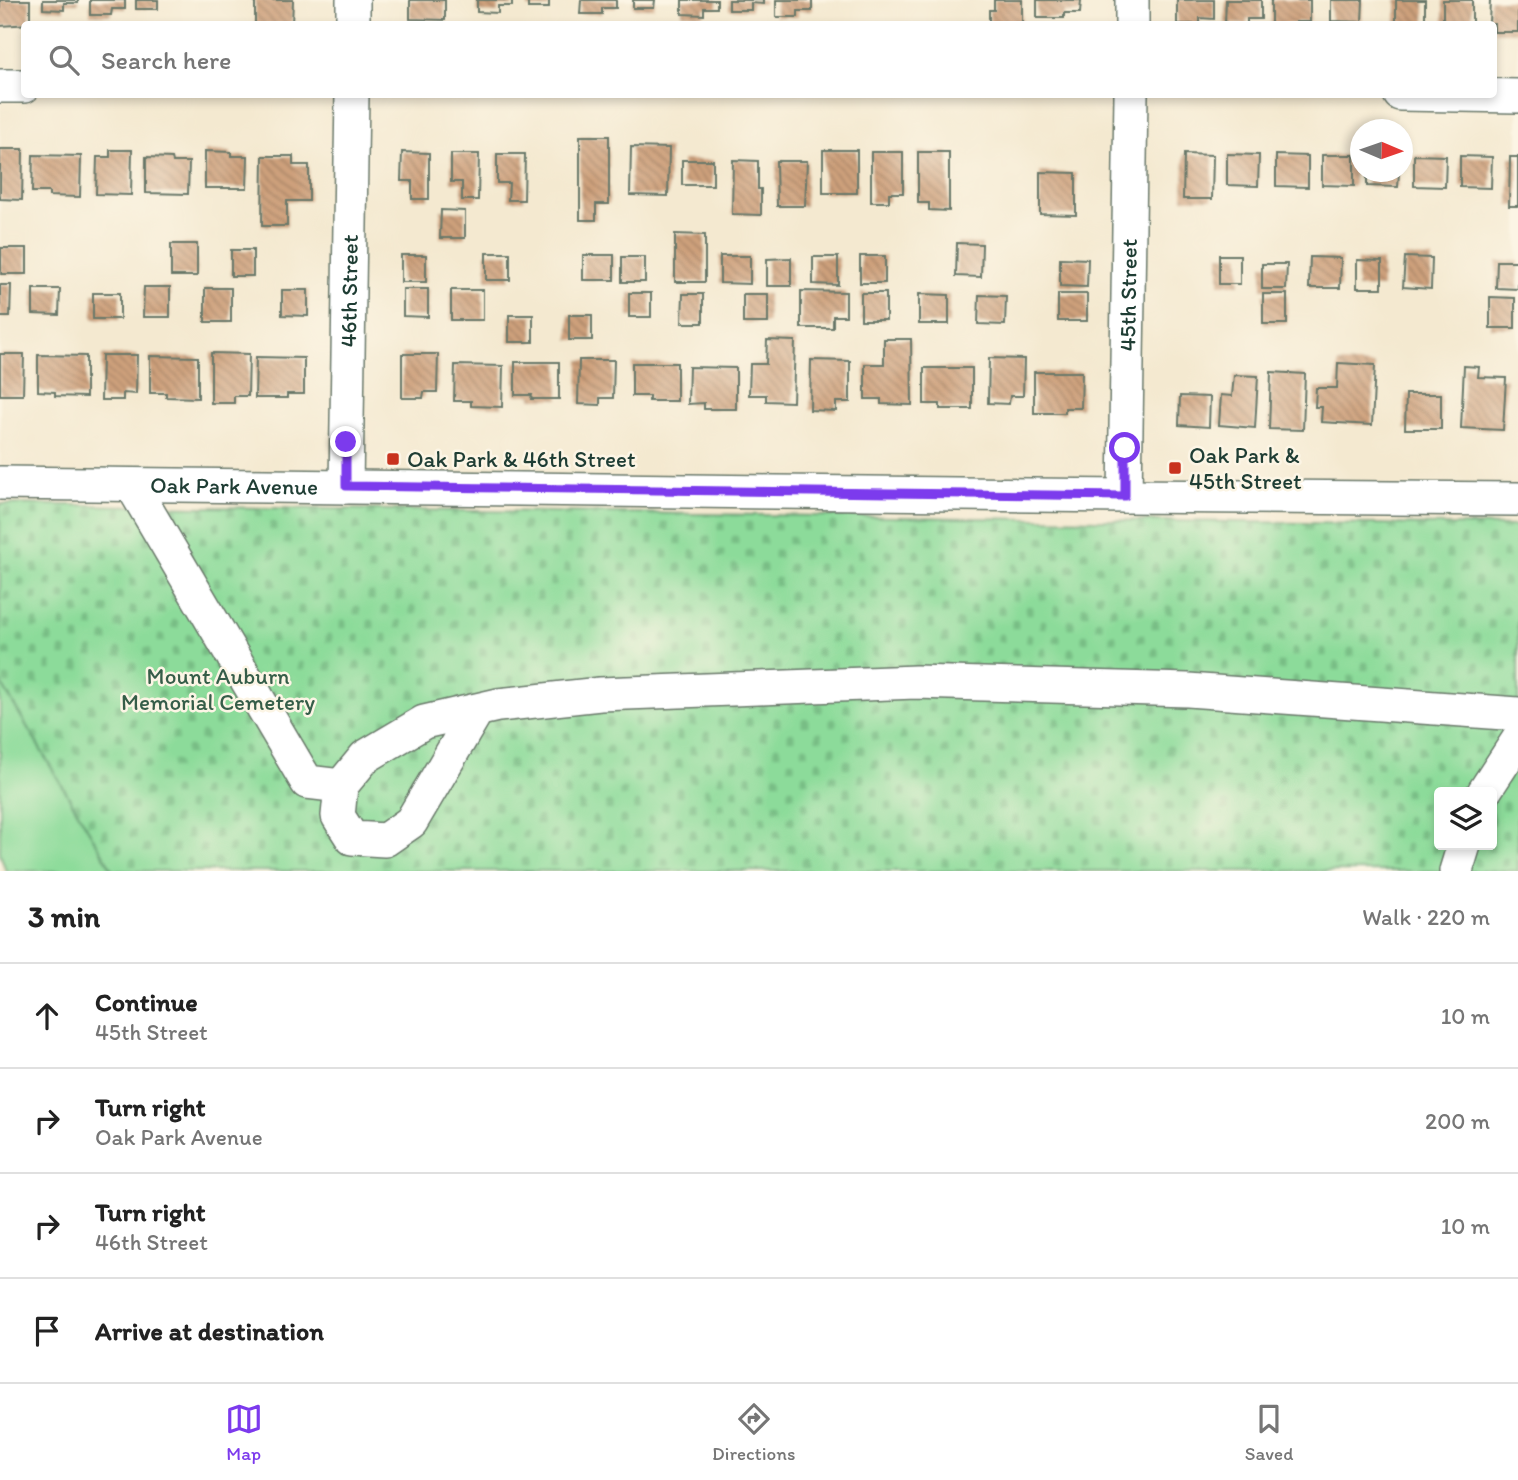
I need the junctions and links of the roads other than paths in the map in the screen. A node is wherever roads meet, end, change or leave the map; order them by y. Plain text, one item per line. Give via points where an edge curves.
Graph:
1 (353, 0) edge
2 (1132, 0) edge
3 (353, 21) edge
4 (1132, 21) edge
5 (0, 86) edge
6 (21, 86) edge
7 (1497, 96) edge
8 (1518, 96) edge
9 (352, 98) edge
10 (1131, 98) edge
11 (0, 483) edge
12 (132, 485) junction
13 (346, 486) junction
14 (1125, 496) junction
15 (1518, 499) edge
16 (476, 712) junction
17 (1518, 714) edge
18 (1518, 740) edge
19 (341, 786) junction
20 (1487, 787) edge
21 (1462, 850) edge
22 (1456, 871) edge

1 - 3 street
2 - 4 street
5 - 6 street
7 - 8 street
9 - 13 street, 46th Street
10 - 14 street, 45th Street
11 - 12 street, Oak Park Avenue
12 - 13 street, Oak Park Avenue
12 - 19 street via 307,782
13 - 14 street, Oak Park Avenue
14 - 15 street, Oak Park Avenue
16 - 17 street via 499,705 600,694 916,682 1188,690
16 - 19 street via 424,722 365,757
16 - 19 street via 411,822 385,840 352,838 338,816
18 - 20 street
21 - 22 street

